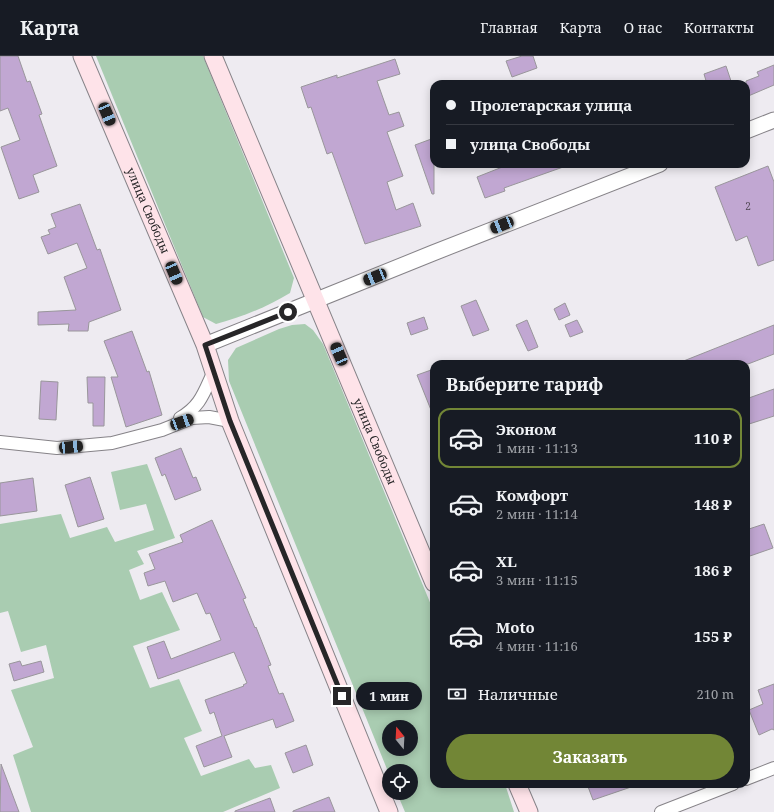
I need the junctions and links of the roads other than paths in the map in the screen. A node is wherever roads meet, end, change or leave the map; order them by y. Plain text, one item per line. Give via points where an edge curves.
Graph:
1 (82, 56) edge
2 (213, 56) edge
3 (774, 120) edge
4 (750, 129) edge
5 (650, 168) edge
6 (316, 301) junction
7 (205, 345) junction
8 (214, 371) junction
9 (230, 421) junction
10 (162, 430) junction
11 (0, 442) edge
12 (430, 573) edge
13 (774, 768) edge
14 (750, 777) edge
15 (519, 788) edge
16 (723, 788) edge
17 (389, 812) edge
18 (529, 812) edge
19 (661, 812) edge

1 - 7 main road, улица Свободы
2 - 6 main road, улица Свободы
3 - 4 street
5 - 6 street
6 - 7 street
6 - 12 main road, улица Свободы
7 - 8 main road, улица Свободы
8 - 9 main road, улица Свободы
8 - 10 street via 202,398 191,412
9 - 10 street via 209,417 192,418
9 - 17 main road, улица Свободы
10 - 11 street via 112,443 57,448
13 - 14 street
15 - 18 main road
16 - 19 street

